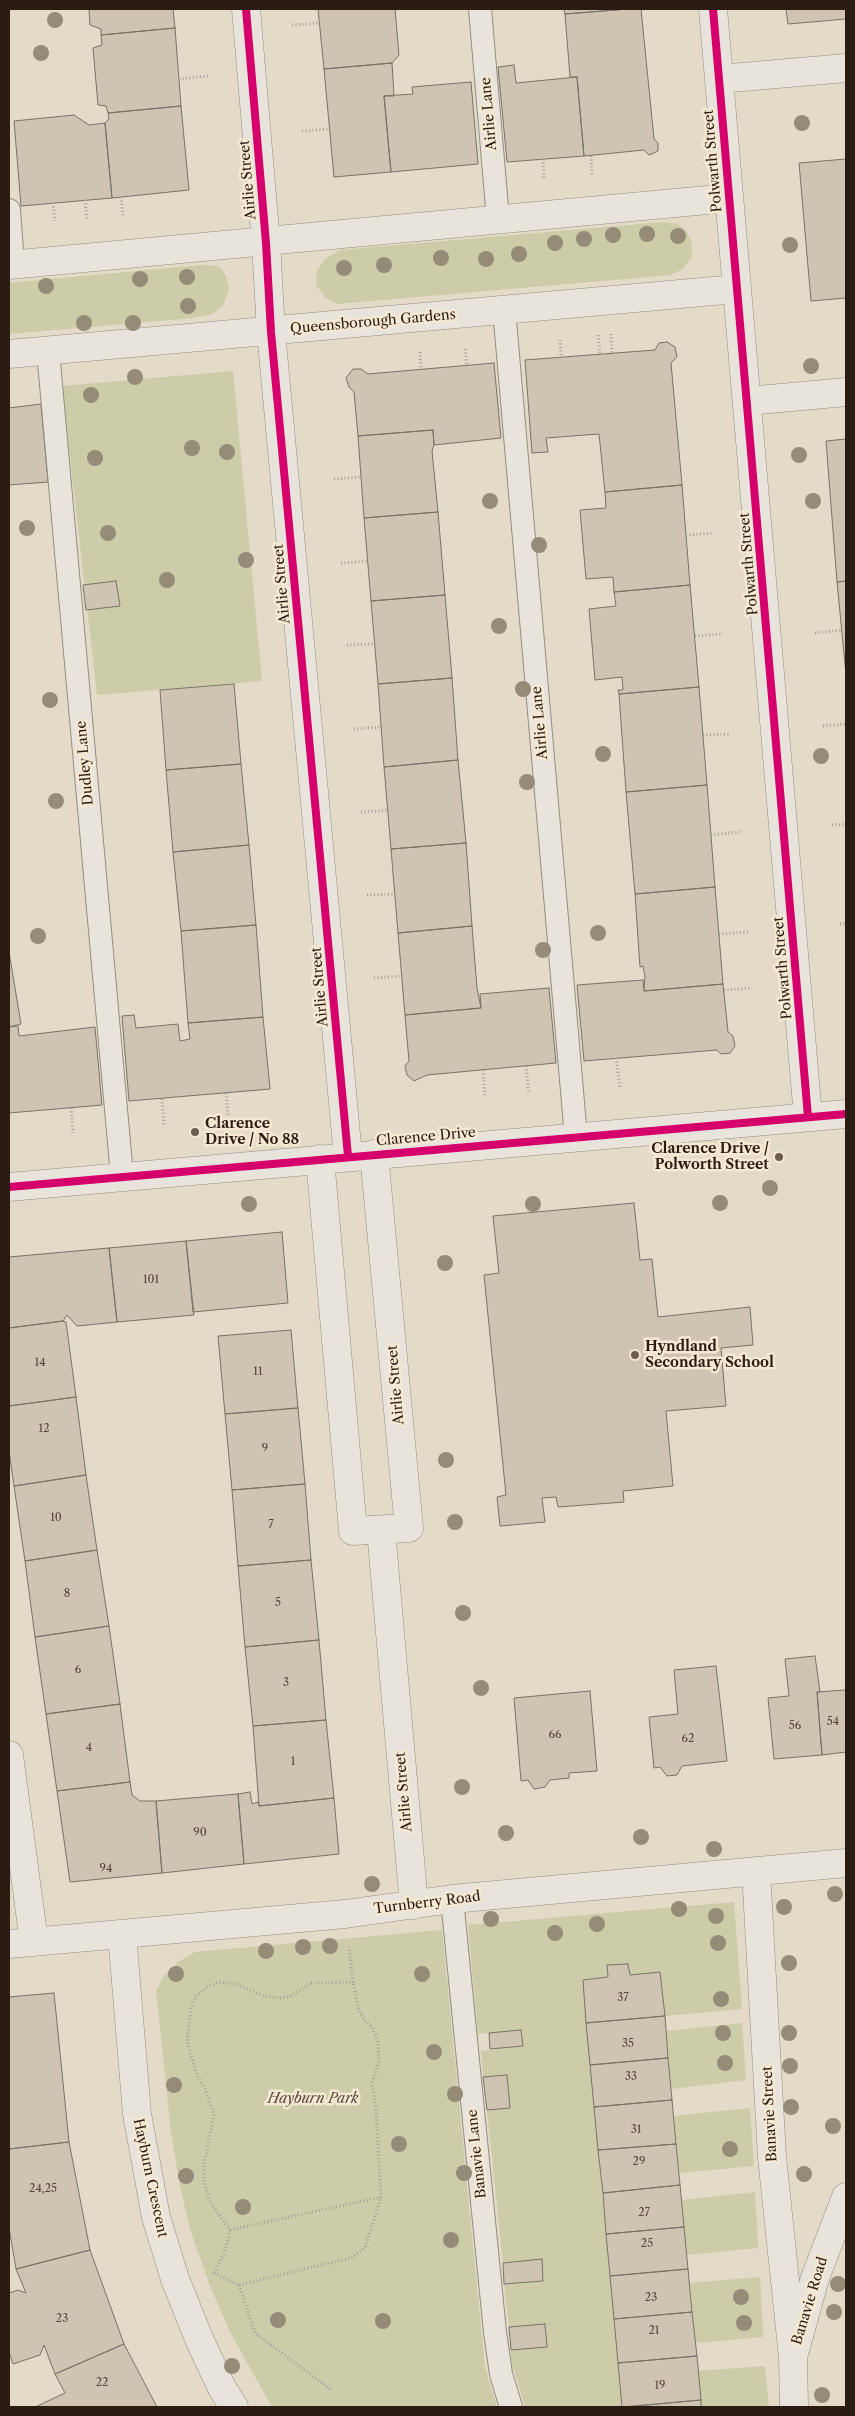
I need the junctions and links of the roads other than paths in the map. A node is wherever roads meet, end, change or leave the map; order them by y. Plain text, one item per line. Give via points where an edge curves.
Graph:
1 (246, 9) edge
2 (480, 9) edge
3 (713, 9) edge
4 (846, 68) edge
5 (719, 79) junction
6 (728, 198) junction
7 (9, 210) edge
8 (498, 219) junction
9 (266, 243) junction
10 (11, 265) edge
11 (736, 289) junction
12 (504, 309) junction
13 (271, 332) junction
14 (48, 351) junction
15 (9, 354) edge
16 (846, 392) edge
17 (748, 401) junction
18 (846, 1114) edge
19 (808, 1117) junction
20 (576, 1137) junction
21 (361, 1155) junction
22 (320, 1159) junction
23 (122, 1176) junction
24 (9, 1187) edge
25 (381, 1530) junction
26 (9, 1756) edge
27 (846, 1863) edge
28 (756, 1871) junction
29 (452, 1899) junction
30 (414, 1905) junction
31 (122, 1934) junction
32 (21, 1943) edge
33 (846, 2198) edge
34 (793, 2357) junction
35 (234, 2407) edge
36 (511, 2407) edge
37 (794, 2407) edge

1 - 9 street, Airlie Street
2 - 8 lane, Airlie Lane
3 - 5 street, Polwarth Street
4 - 5 street
5 - 6 street, Polwarth Street
6 - 8 street
6 - 11 street, Polwarth Street
7 - 10 lane
8 - 9 street
9 - 10 street
9 - 13 street, Airlie Street
11 - 12 street, Queensborough Gardens
11 - 17 street, Polwarth Street
12 - 13 street, Queensborough Gardens
12 - 20 lane, Airlie Lane
13 - 14 street, Queensborough Gardens
13 - 21 street, Airlie Street
14 - 15 street, Queensborough Gardens
14 - 23 lane, Dudley Lane
16 - 17 street
17 - 19 street, Polwarth Street
18 - 19 street, Clarence Drive
19 - 20 street, Clarence Drive
20 - 21 street, Clarence Drive
21 - 22 street, Clarence Drive
21 - 25 street, Airlie Street via 409,1528
22 - 23 street, Clarence Drive
22 - 25 street, Airlie Street via 353,1531
23 - 24 street, Clarence Drive
25 - 30 street, Airlie Street
26 - 32 street
27 - 28 street, Turnberry Road
28 - 29 street, Turnberry Road
28 - 34 street, Banavie Street via 772,2157
29 - 30 street, Turnberry Road
29 - 36 lane, Banavie Lane via 495,2332 501,2374
30 - 31 street, Turnberry Road
31 - 32 street, Turnberry Road
31 - 35 street, Hayburn Crescent via 137,2114 156,2217 200,2341
33 - 34 street, Banavie Road via 815,2278
34 - 37 street, Banavie Road

